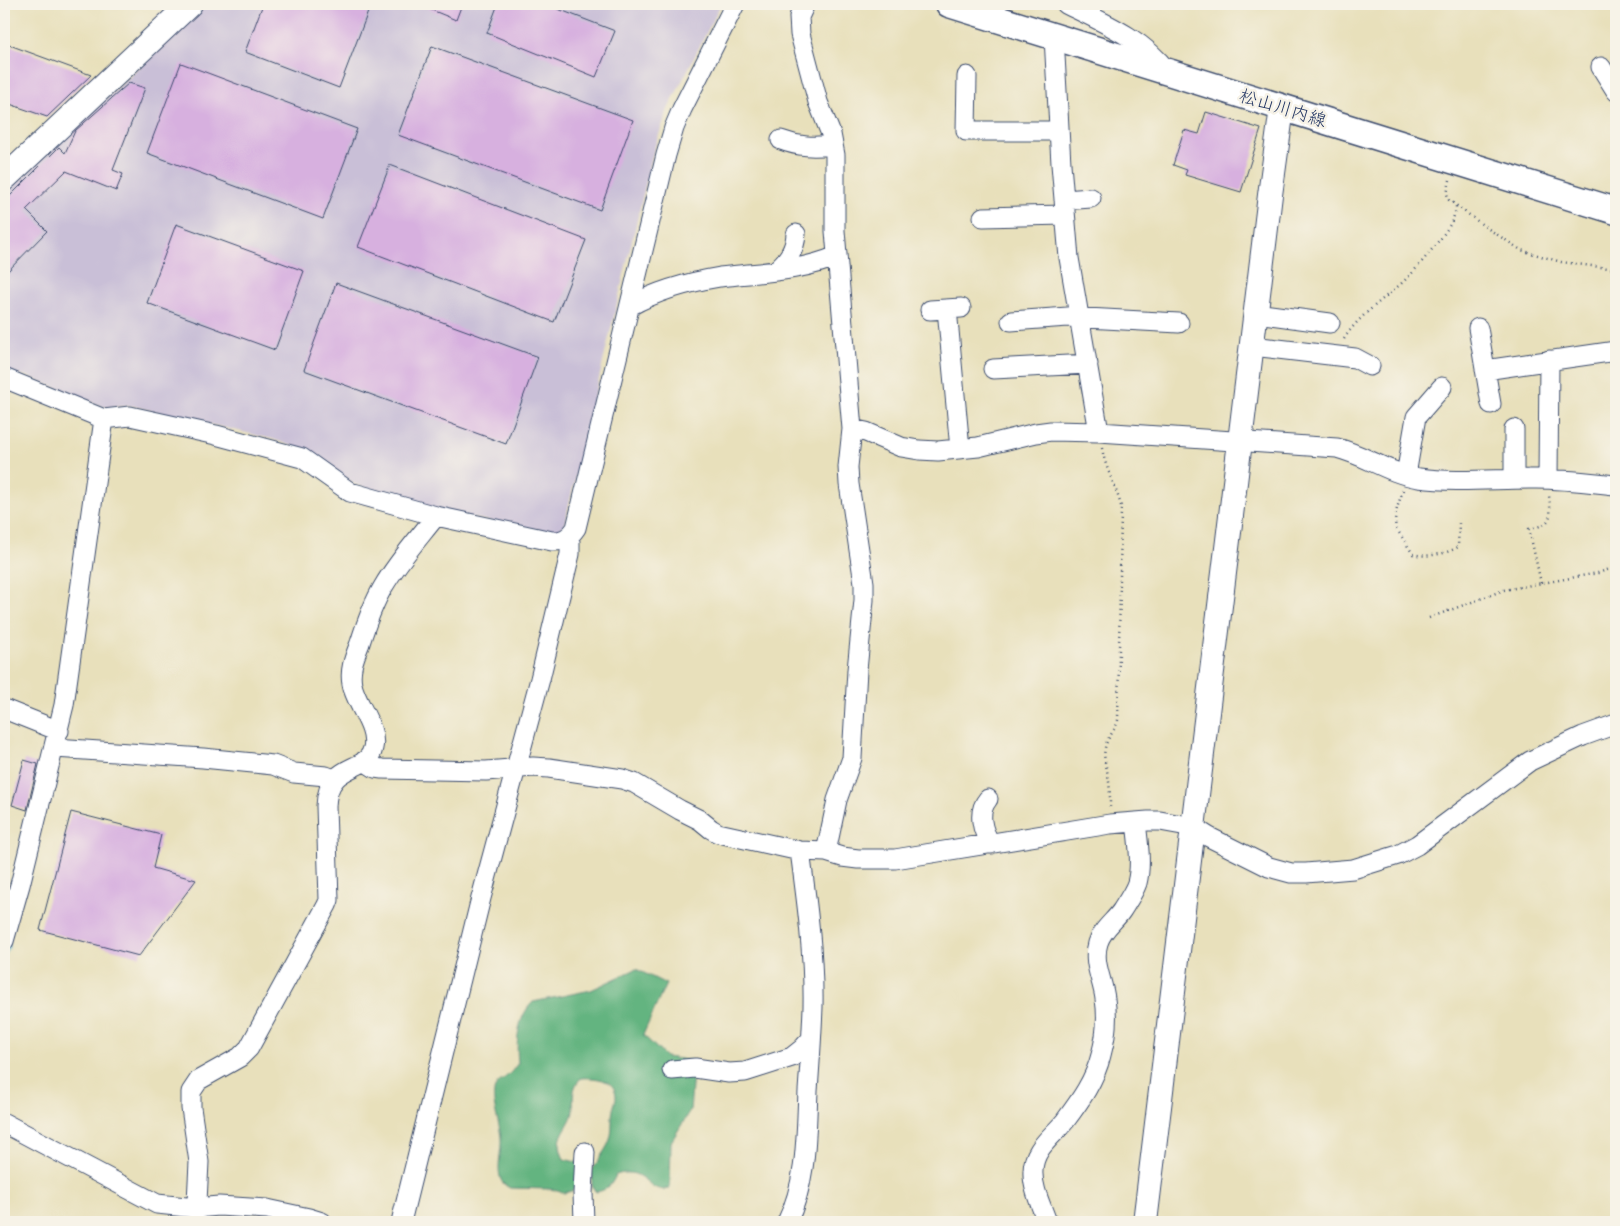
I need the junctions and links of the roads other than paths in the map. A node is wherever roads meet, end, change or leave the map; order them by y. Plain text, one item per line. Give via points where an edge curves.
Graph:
1 (190, 4) edge
2 (735, 4) edge
3 (806, 4) edge
4 (949, 4) edge
5 (1066, 4) edge
6 (1089, 9) edge
7 (1054, 37) junction
8 (1601, 68) dead end
9 (1167, 71) junction
10 (967, 76) dead end
11 (1616, 91) edge
12 (1282, 108) junction
13 (1059, 131) junction
14 (781, 140) dead end
15 (834, 145) junction
16 (4, 178) edge
17 (1091, 198) dead end
18 (1065, 208) junction
19 (1616, 211) edge
20 (983, 217) dead end
21 (796, 234) dead end
22 (835, 255) junction
23 (775, 271) junction
24 (630, 306) junction
25 (946, 309) dead end
26 (1256, 313) junction
27 (1080, 318) junction
28 (1011, 322) dead end
29 (1179, 323) dead end
30 (1330, 323) dead end
31 (1478, 328) dead end
32 (1252, 346) junction
33 (1616, 350) edge
34 (1549, 360) junction
35 (1088, 364) junction
36 (1370, 366) dead end
37 (992, 369) dead end
38 (1485, 370) junction
39 (4, 378) edge
40 (1442, 387) dead end
41 (1491, 404) dead end
42 (104, 420) junction
43 (852, 429) junction
44 (1514, 429) dead end
45 (1099, 432) junction
46 (1241, 442) junction
47 (960, 449) junction
48 (1406, 475) junction
49 (1514, 479) junction
50 (1548, 479) junction
51 (1616, 485) edge
52 (436, 516) junction
53 (569, 536) junction
54 (4, 709) edge
55 (1616, 724) edge
56 (57, 739) junction
57 (364, 761) junction
58 (515, 768) junction
59 (334, 779) junction
60 (988, 799) dead end
61 (1136, 822) junction
62 (1193, 827) junction
63 (991, 844) junction
64 (800, 851) junction
65 (826, 852) junction
66 (4, 941) edge
67 (811, 1039) junction
68 (672, 1070) dead end
69 (4, 1123) edge
70 (585, 1152) dead end
71 (196, 1215) edge
72 (322, 1222) edge
73 (402, 1222) edge
74 (584, 1222) edge
75 (787, 1222) edge
76 (1047, 1222) edge
77 (1145, 1222) edge

1 - 16 street
2 - 24 street via 674,128
3 - 15 street via 799,17 800,34 818,102
4 - 7 main road, 松山川内線
5 - 6 street
6 - 9 street via 1156,57
7 - 9 main road, 松山川内線
7 - 13 street
8 - 11 street
9 - 12 main road, 松山川内線
10 - 13 street via 966,131
12 - 19 main road, 松山川内線
12 - 26 street
13 - 18 street
14 - 15 street via 805,147
15 - 22 street
17 - 18 street
18 - 20 street
18 - 27 street via 1069,258
21 - 23 street via 791,255
22 - 23 street
22 - 43 street via 843,308
23 - 24 street via 699,282 644,298
24 - 53 street via 576,528
25 - 47 street
26 - 30 street
26 - 32 street
27 - 28 street
27 - 29 street
27 - 35 street
31 - 38 street
32 - 36 street via 1355,358
32 - 46 street
33 - 34 street
34 - 38 street
34 - 50 street
35 - 37 street
35 - 45 street
38 - 41 street
39 - 42 street
40 - 48 street via 1416,417
42 - 52 street via 130,416 302,458 350,492
42 - 56 street via 69,677
43 - 47 street via 910,449
43 - 65 street via 849,484 864,600 852,758 837,800
44 - 49 street
45 - 46 street
45 - 47 street via 1036,433
46 - 48 street via 1337,448
46 - 62 street
48 - 49 street via 1439,480
49 - 50 street
50 - 51 street
52 - 53 street via 552,541
52 - 57 street via 382,588 352,666 352,686 374,742 373,750
53 - 58 street via 570,554
54 - 56 street
55 - 62 street via 1530,761 1417,845 1377,863 1352,869 1291,873 1269,867
56 - 59 street via 273,765
56 - 66 street
57 - 58 street via 382,769 477,771
57 - 59 street
58 - 64 street via 549,768 622,779 700,820 718,833
58 - 73 street
59 - 71 street via 327,798 327,905 249,1048 240,1058 199,1080 192,1092 191,1108 199,1162
60 - 63 street via 982,806 982,814
61 - 62 street via 1160,821
61 - 63 street
61 - 76 street via 1137,883 1098,943 1096,960 1107,1014 1101,1057 1094,1078 1063,1123 1045,1141 1035,1161 1035,1184
62 - 77 street
63 - 65 street via 894,859 858,859
64 - 65 street
64 - 67 street via 812,960
67 - 68 street via 792,1057 745,1072 695,1068
67 - 75 street via 804,1162 795,1205
69 - 71 street via 157,1204
70 - 74 street
71 - 72 street via 219,1206 268,1209

